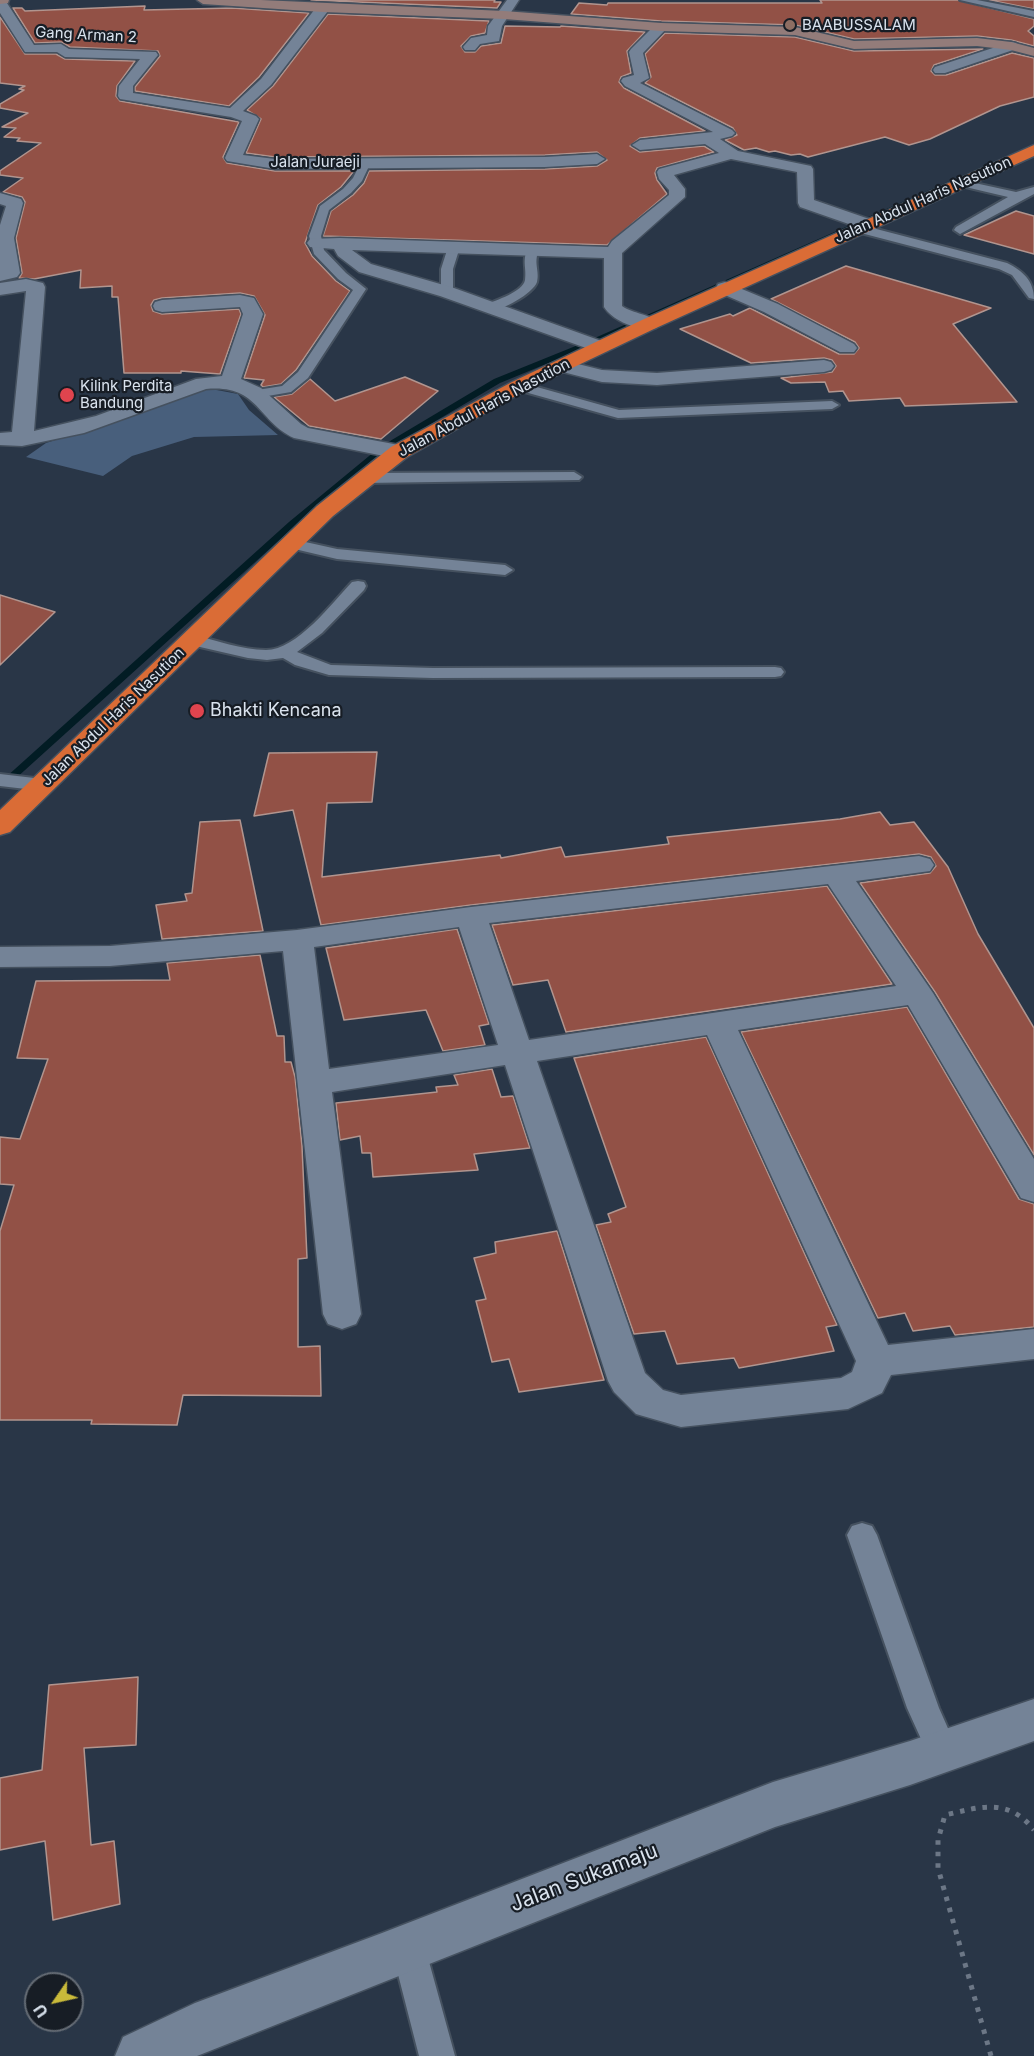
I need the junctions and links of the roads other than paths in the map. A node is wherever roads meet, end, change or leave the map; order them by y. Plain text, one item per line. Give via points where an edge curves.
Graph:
1 (203, 0) edge
2 (513, 0) edge
3 (964, 0) edge
4 (1, 1) edge
5 (259, 2) edge
6 (323, 8) junction
7 (1034, 14) edge
8 (504, 15) junction
9 (661, 27) junction
10 (470, 46) dead end
11 (1011, 46) junction
12 (1034, 52) edge
13 (940, 70) dead end
14 (234, 113) junction
15 (708, 139) junction
16 (640, 145) dead end
17 (1034, 150) edge
18 (732, 154) junction
19 (597, 159) dead end
20 (366, 162) junction
21 (961, 183) junction
22 (1034, 190) edge
23 (1017, 196) junction
24 (0, 198) edge
25 (865, 227) junction
26 (960, 230) dead end
27 (316, 243) junction
28 (340, 243) junction
29 (454, 247) junction
30 (533, 250) junction
31 (613, 253) junction
32 (0, 276) edge
33 (725, 288) junction
34 (0, 289) edge
35 (447, 292) junction
36 (1034, 294) edge
37 (162, 306) dead end
38 (490, 308) junction
39 (649, 324) junction
40 (600, 347) junction
41 (847, 348) dead end
42 (562, 366) junction
43 (824, 366) dead end
44 (230, 381) junction
45 (519, 386) junction
46 (256, 394) junction
47 (832, 405) dead end
48 (0, 439) edge
49 (22, 440) junction
50 (399, 452) junction
51 (574, 477) dead end
52 (364, 478) junction
53 (292, 544) junction
54 (505, 570) dead end
55 (358, 586) dead end
56 (193, 640) junction
57 (285, 652) junction
58 (775, 672) dead end
59 (0, 780) edge
60 (43, 785) junction
61 (0, 826) edge
62 (919, 865) dead end
63 (836, 874) junction
64 (471, 916) junction
65 (297, 940) junction
66 (0, 957) edge
67 (917, 993) junction
68 (718, 1022) junction
69 (517, 1052) junction
70 (314, 1083) junction
71 (1034, 1189) edge
72 (342, 1314) dead end
73 (1034, 1344) edge
74 (876, 1361) junction
75 (862, 1535) dead end
76 (1034, 1720) edge
77 (942, 1751) junction
78 (408, 1947) junction
79 (142, 2056) edge
80 (437, 2056) edge

1 - 5 street
2 - 8 street
3 - 7 lane
4 - 14 street, Gang Arman 2 via 30,49 151,55 126,86 125,96
5 - 6 street
6 - 8 street
6 - 14 street via 266,82
8 - 9 street
8 - 10 street via 495,26 494,38
9 - 11 street via 795,31 854,45 968,42
9 - 15 street via 636,52 642,78 628,81 728,133
11 - 12 street
11 - 13 street
14 - 20 street, Jalan Juraeji via 251,119 233,158 270,163
15 - 16 street
15 - 18 street
17 - 21 highway, Jalan Abdul Haris Nasution
18 - 25 street via 805,169 806,203
18 - 31 street via 665,172 677,189 677,197
19 - 20 street, Jalan Juraeji
20 - 27 lane via 347,191 324,207
21 - 23 lane
21 - 25 highway, Jalan Abdul Haris Nasution
22 - 23 lane
23 - 26 lane
24 - 32 street via 15,203 5,238 11,273
25 - 33 highway, Jalan Abdul Haris Nasution
25 - 36 lane via 1004,266 1016,272
27 - 28 street
27 - 46 lane via 318,251 360,289 303,375 286,389
28 - 29 street
28 - 35 street via 344,252 365,268
29 - 30 street
29 - 35 lane via 447,269
30 - 31 street
30 - 38 lane via 529,258 531,281 525,290
31 - 39 street via 613,307
33 - 39 highway, Jalan Abdul Haris Nasution
33 - 41 street
34 - 49 street via 36,287
35 - 38 street
37 - 44 street via 247,302 253,314
38 - 40 street
39 - 40 highway, Jalan Abdul Haris Nasution
40 - 42 highway, Jalan Abdul Haris Nasution
42 - 43 street via 600,376 636,379
42 - 45 highway, Jalan Abdul Haris Nasution
44 - 46 street
44 - 49 street via 203,383 81,426
45 - 47 lane via 618,414
45 - 50 highway, Jalan Abdul Haris Nasution
46 - 50 street via 302,433
48 - 49 street
50 - 52 highway, Jalan Abdul Haris Nasution
51 - 52 lane
52 - 53 highway, Jalan Abdul Haris Nasution
53 - 54 lane via 337,554
53 - 56 highway, Jalan Abdul Haris Nasution
55 - 57 lane via 304,640
56 - 57 lane via 269,656
56 - 60 highway, Jalan Abdul Haris Nasution
57 - 58 lane via 329,670
59 - 60 lane
60 - 61 highway, Jalan Abdul Haris Nasution
62 - 63 street
63 - 64 street
63 - 67 street
64 - 65 street
64 - 69 street
65 - 66 street via 110,956
65 - 70 street
67 - 68 street
67 - 71 street
68 - 69 street
68 - 74 street
69 - 70 street
69 - 74 street via 628,1381 650,1403 681,1411 848,1393 868,1382
70 - 72 street
73 - 74 street
75 - 77 lane
76 - 77 street, Jalan Sukamaju
77 - 78 street, Jalan Sukamaju via 773,1805
78 - 79 street, Jalan Sukamaju via 195,2029
78 - 80 lane

